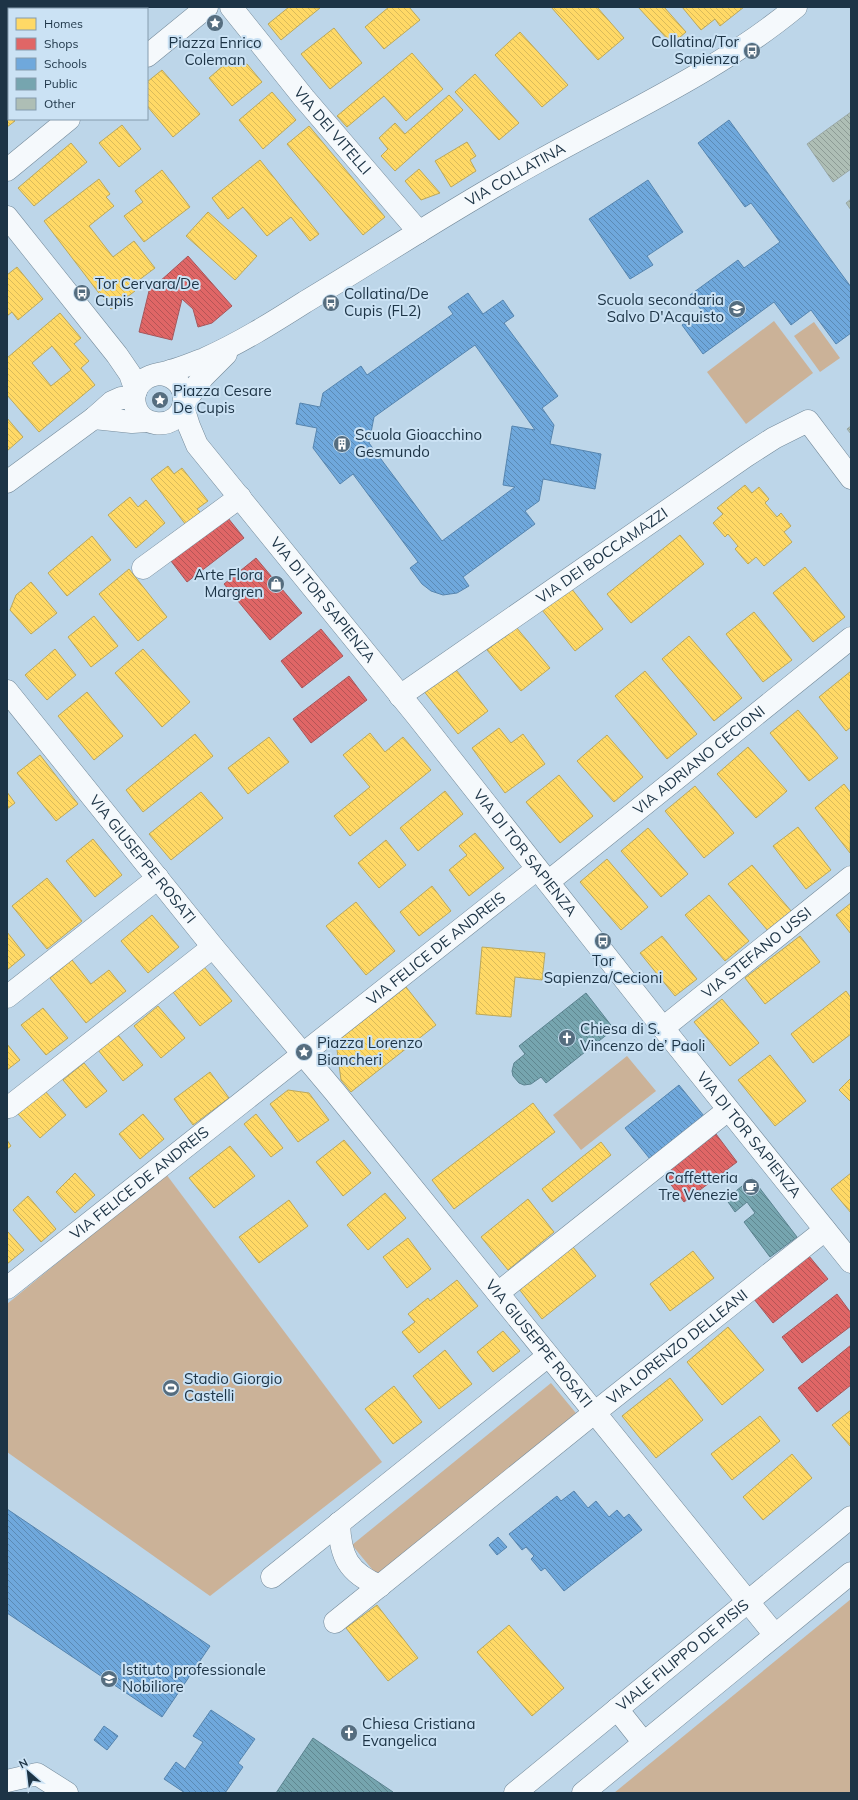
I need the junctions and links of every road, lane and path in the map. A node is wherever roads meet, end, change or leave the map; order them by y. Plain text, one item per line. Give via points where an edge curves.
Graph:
1 (207, 7) edge
2 (231, 7) edge
3 (784, 11) edge
4 (148, 55) edge
5 (68, 120) edge
6 (7, 170) edge
7 (7, 218) edge
8 (419, 232) junction
9 (236, 345) junction
10 (120, 359) junction
11 (158, 374) junction
12 (135, 395) junction
13 (184, 405) junction
14 (94, 418) junction
15 (153, 422) junction
16 (197, 445) junction
17 (851, 478) edge
18 (7, 482) edge
19 (240, 497) junction
20 (142, 568) dead end
21 (851, 638) edge
22 (7, 691) edge
23 (400, 696) junction
24 (542, 875) junction
25 (851, 877) edge
26 (158, 878) junction
27 (213, 947) junction
28 (7, 997) edge
29 (663, 1028) junction
30 (302, 1054) junction
31 (9, 1107) dead end
32 (728, 1110) junction
33 (825, 1230) junction
34 (848, 1254) edge
35 (7, 1288) edge
36 (498, 1293) junction
37 (548, 1356) junction
38 (595, 1413) junction
39 (851, 1517) edge
40 (339, 1523) junction
41 (851, 1573) edge
42 (272, 1577) dead end
43 (380, 1586) junction
44 (747, 1602) junction
45 (335, 1622) dead end
46 (775, 1635) junction
47 (616, 1709) junction
48 (644, 1743) junction
49 (7, 1781) edge
50 (67, 1793) edge
51 (514, 1793) edge
52 (583, 1793) edge

1 - 4 street
2 - 8 street, VIA DEI VITELLI via 304,98
3 - 8 street, VIA COLLATINA via 754,39 706,69 536,162
5 - 6 street
7 - 10 street
8 - 9 street, VIA COLLATINA
9 - 11 street
9 - 13 street via 203,377
10 - 11 street via 133,368
10 - 12 street via 130,374
11 - 12 street via 142,382
11 - 13 street via 169,376 179,384 183,391
12 - 14 street via 115,400
12 - 15 street via 136,410 141,417
13 - 15 street via 174,419
13 - 16 street
14 - 15 street
14 - 18 street
15 - 16 street
16 - 19 street, VIA DI TOR SAPIENZA
17 - 23 street, VIA DEI BOCCAMAZZI via 808,421 746,456
19 - 20 street
19 - 23 street, VIA DI TOR SAPIENZA
21 - 24 street, VIA ADRIANO CECIONI
22 - 26 street, VIA GIUSEPPE ROSATI
23 - 24 street, VIA DI TOR SAPIENZA
24 - 29 street, VIA DI TOR SAPIENZA
24 - 30 street, VIA FELICE DE ANDREIS
25 - 29 street, VIA STEFANO USSI
26 - 27 street, VIA GIUSEPPE ROSATI
26 - 28 street
27 - 30 street, VIA GIUSEPPE ROSATI
27 - 31 street
29 - 32 street, VIA DI TOR SAPIENZA
30 - 35 street, VIA FELICE DE ANDREIS
30 - 36 street, VIA GIUSEPPE ROSATI
32 - 33 street, VIA DI TOR SAPIENZA
32 - 36 street
33 - 34 street, VIA DI TOR SAPIENZA
33 - 38 street, VIA LORENZO DELLEANI
36 - 37 street, VIA GIUSEPPE ROSATI
37 - 38 street, VIA GIUSEPPE ROSATI
37 - 40 street
38 - 43 street, VIA LORENZO DELLEANI
38 - 44 street, VIA GIUSEPPE ROSATI
39 - 44 street, VIALE FILIPPO DE PISIS
40 - 42 street
40 - 43 street via 344,1556 360,1576
41 - 46 street
43 - 45 street, VIA LORENZO DELLEANI
44 - 46 street, VIA GIUSEPPE ROSATI
44 - 47 street, VIALE FILIPPO DE PISIS
46 - 48 street
47 - 48 street
47 - 51 street, VIALE FILIPPO DE PISIS
48 - 52 street
49 - 50 street via 37,1774

